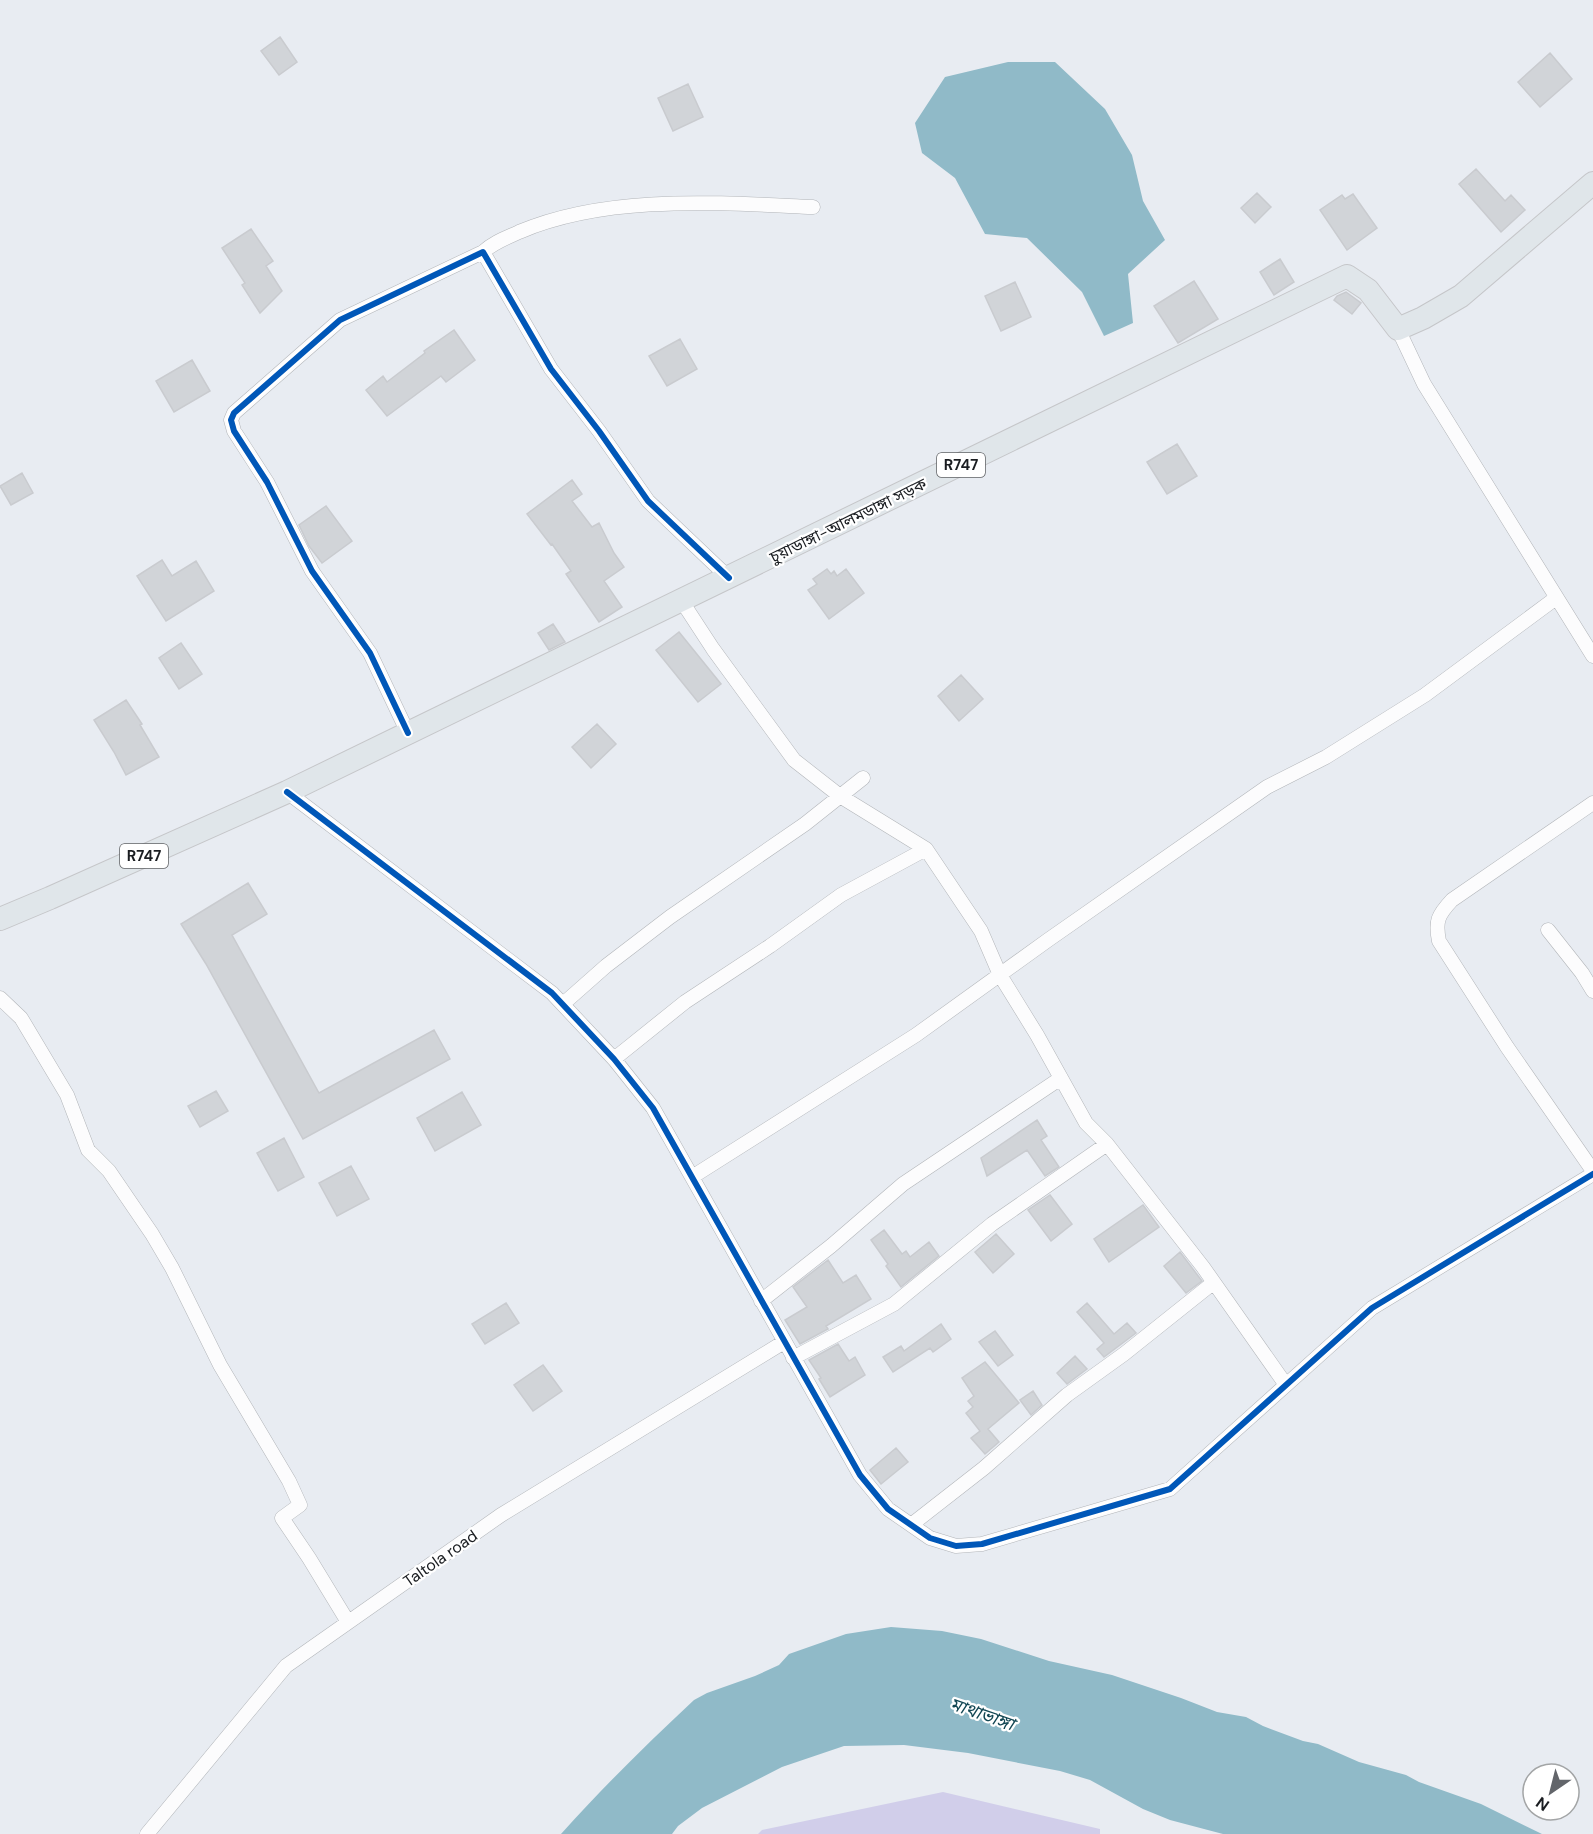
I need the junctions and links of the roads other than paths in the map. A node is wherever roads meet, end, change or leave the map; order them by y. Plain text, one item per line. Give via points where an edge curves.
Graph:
1 (1593, 183) edge
2 (813, 207) dead end
3 (483, 252) junction
4 (1398, 328) junction
5 (729, 578) junction
6 (1556, 598) junction
7 (681, 600) junction
8 (1593, 656) edge
9 (408, 733) junction
10 (863, 778) dead end
11 (287, 792) junction
12 (840, 796) junction
13 (1593, 803) edge
14 (926, 849) junction
15 (0, 919) edge
16 (1548, 930) dead end
17 (1000, 975) junction
18 (1593, 991) edge
19 (0, 998) edge
20 (563, 1004) junction
21 (614, 1059) junction
22 (1061, 1078) junction
23 (1107, 1144) junction
24 (1593, 1172) edge
25 (692, 1177) junction
26 (1213, 1283) junction
27 (761, 1301) junction
28 (784, 1342) junction
29 (793, 1358) junction
30 (1286, 1385) junction
31 (911, 1525) junction
32 (348, 1622) junction
33 (147, 1834) edge

1 - 4 main road via 1461,296
2 - 3 street via 711,202 603,208 537,225 492,244
3 - 5 street via 551,369 648,501
3 - 9 street via 340,320 234,413 231,420 312,571 370,653
4 - 5 main road, চুয়াডাঙ্গা-আলমডাঙ্গা সড়ক / R747 via 1368,290 1347,276
4 - 6 street via 1424,384
5 - 7 main road, চুয়াডাঙ্গা-আলমডাঙ্গা সড়ক / R747
6 - 8 street
6 - 17 street via 1425,694 1326,757 1267,787
7 - 9 main road, চুয়াডাঙ্গা-আলমডাঙ্গা সড়ক / R747
7 - 12 street via 794,760
9 - 11 main road, চুয়াডাঙ্গা-আলমডাঙ্গা সড়ক / R747
10 - 12 street
11 - 15 main road, R747
11 - 20 street
12 - 14 street
12 - 20 street via 670,917
13 - 24 street via 1452,900 1437,921 1437,931 1439,941 1501,1038
14 - 17 street via 981,931
14 - 21 street via 841,895 685,1002
16 - 18 street
17 - 22 street
17 - 25 street via 899,1047
19 - 32 street via 21,1018 67,1095 88,1150 109,1170 172,1268 219,1365 300,1505 282,1518
20 - 21 street
21 - 25 street via 653,1108
22 - 23 street via 1086,1123
22 - 27 street via 903,1184
23 - 26 street
23 - 29 street via 992,1224 894,1304
24 - 30 street via 1372,1308
25 - 27 street
26 - 30 street
26 - 31 street via 1067,1395
27 - 28 street
28 - 29 street
28 - 32 street, Taltola road via 501,1515
29 - 31 street via 860,1475 888,1509
30 - 31 street via 1170,1489 982,1544 956,1546 930,1538
32 - 33 street, Taltola road via 286,1666

